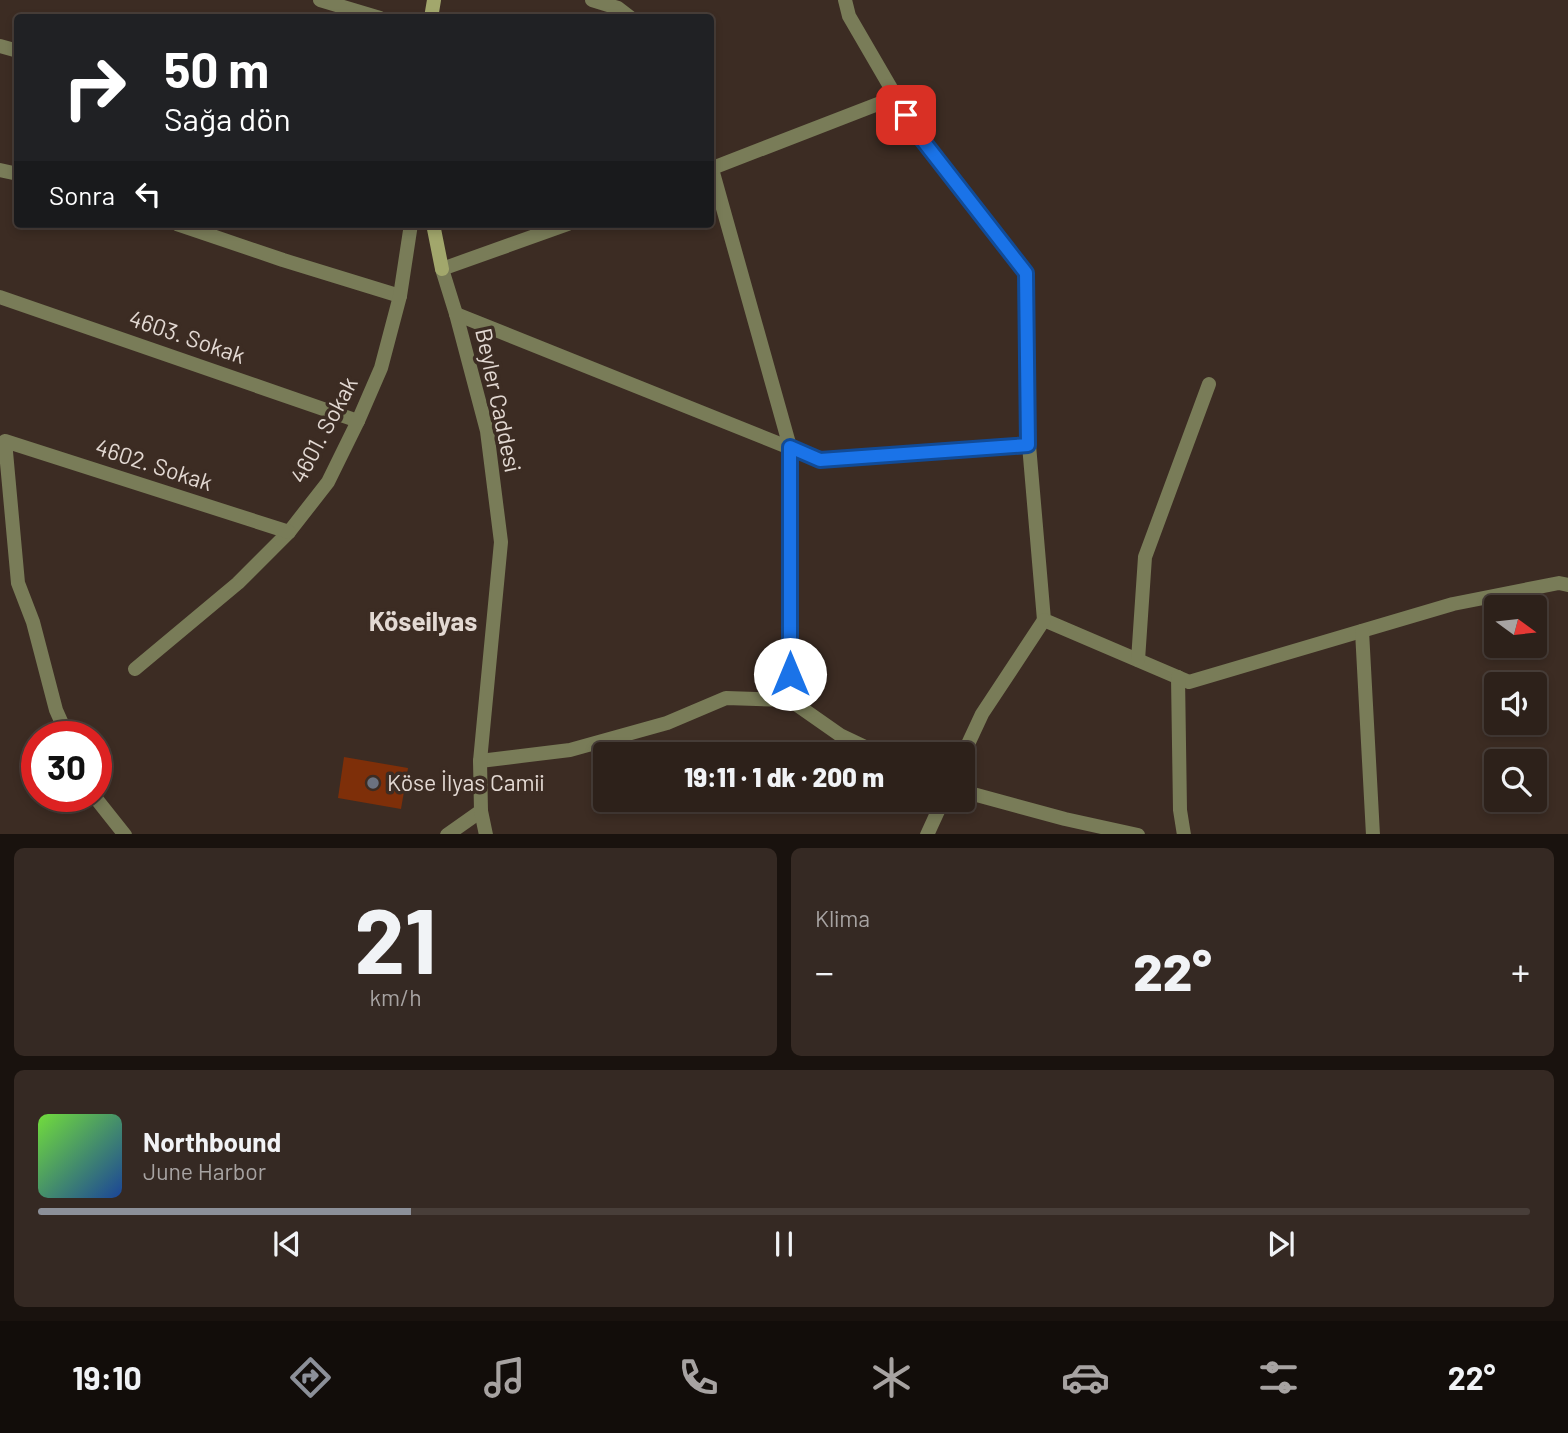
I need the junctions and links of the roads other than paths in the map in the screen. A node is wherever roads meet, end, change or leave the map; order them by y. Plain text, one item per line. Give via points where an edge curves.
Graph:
1 (320, 0) edge
2 (592, 0) edge
3 (845, 0) edge
4 (367, 14) edge
5 (626, 14) edge
6 (896, 97) junction
7 (714, 165) edge
8 (714, 177) edge
9 (189, 228) edge
10 (410, 228) edge
11 (434, 228) edge
12 (557, 228) edge
13 (442, 269) junction
14 (400, 296) junction
15 (0, 297) edge
16 (456, 314) junction
17 (1209, 384) dead end
18 (358, 421) junction
19 (1028, 445) junction
20 (790, 447) junction
21 (289, 532) junction
22 (1568, 584) edge
23 (1044, 620) junction
24 (1362, 631) junction
25 (1138, 660) junction
26 (135, 669) dead end
27 (1178, 677) junction
28 (790, 700) junction
29 (61, 721) edge
30 (855, 742) edge
31 (969, 742) edge
32 (480, 761) junction
33 (975, 795) edge
34 (481, 810) junction
35 (107, 812) edge
36 (938, 812) edge
37 (124, 834) edge
38 (448, 834) edge
39 (486, 834) edge
40 (927, 834) edge
41 (1133, 834) edge
42 (1184, 834) edge
43 (1373, 834) edge

1 - 4 street
2 - 5 street
3 - 6 street via 849,16
6 - 7 street
6 - 19 street via 917,133 1026,273
8 - 20 street
9 - 14 street
10 - 14 street, 4601. Sokak
11 - 13 main road
12 - 13 street
13 - 16 street, Beyler Caddesi
14 - 18 street, 4601. Sokak via 381,368
15 - 18 street, 4603. Sokak
16 - 20 street
16 - 32 street, Beyler Caddesi via 486,431 501,542
17 - 25 street via 1145,556
18 - 21 street, 4601. Sokak via 328,482
19 - 20 street via 820,460
19 - 23 street
20 - 28 street
21 - 26 street, 4601. Sokak via 238,583
21 - 29 street, 4602. Sokak via 5,440 18,583
22 - 24 street via 1453,604
23 - 25 street
23 - 31 street via 982,714
24 - 27 street via 1189,682
24 - 43 street
25 - 27 street
27 - 42 street
28 - 30 street
28 - 32 street via 726,698 667,723 570,750
32 - 34 street, Beyler Caddesi
33 - 41 street
34 - 38 street
34 - 39 street, Beyler Caddesi
35 - 37 street
36 - 40 street

